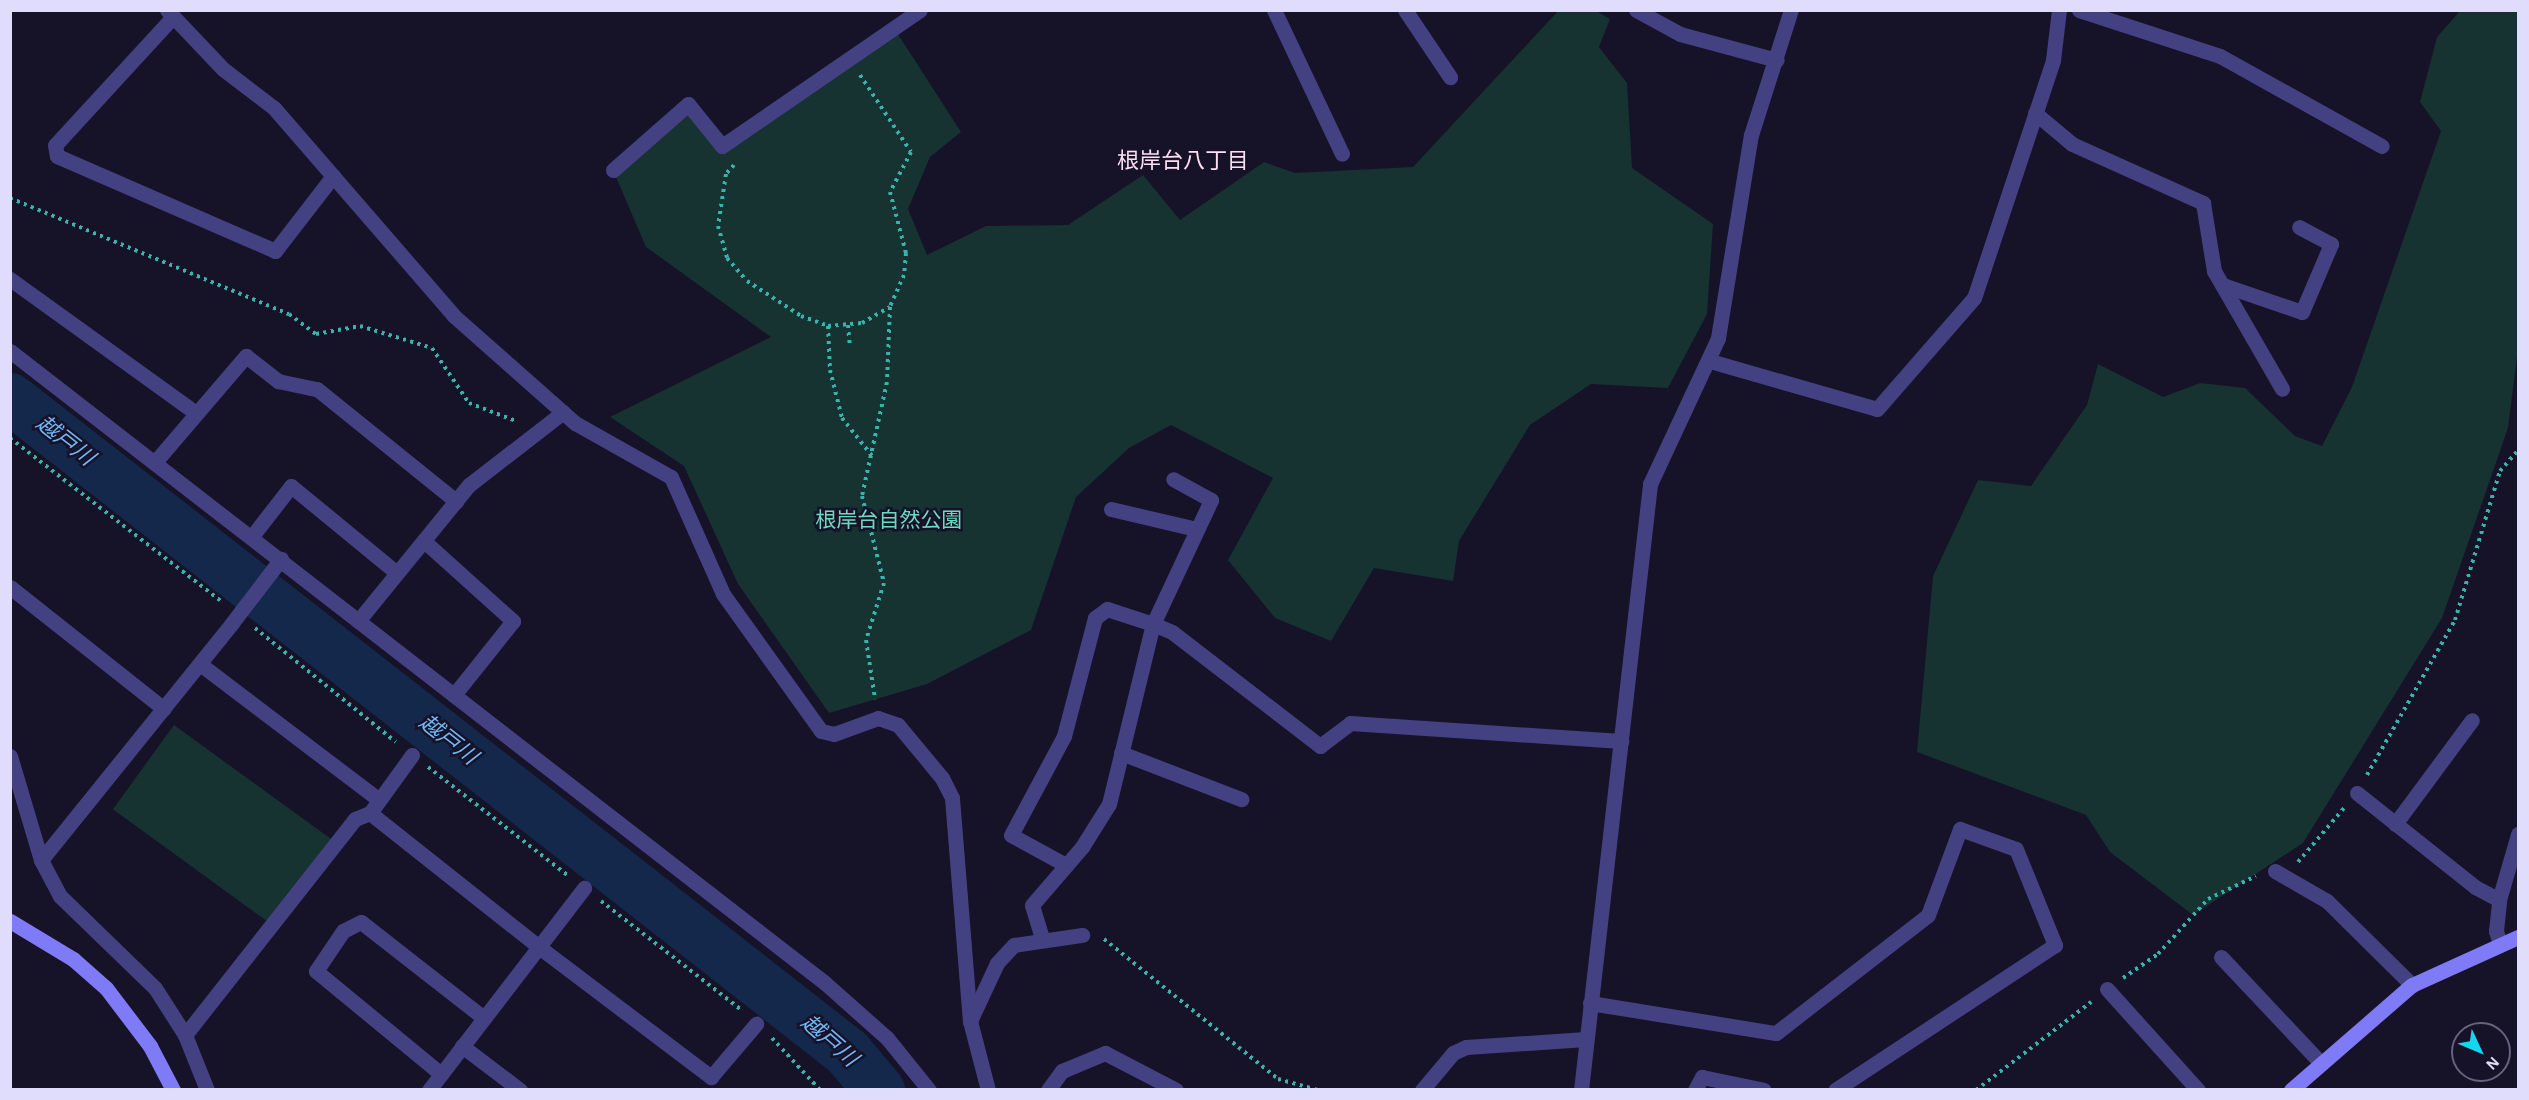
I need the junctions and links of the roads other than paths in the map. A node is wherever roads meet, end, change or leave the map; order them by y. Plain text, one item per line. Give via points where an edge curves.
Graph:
1 (920, 10) edge
2 (1274, 10) edge
3 (1405, 10) edge
4 (1636, 10) edge
5 (1791, 10) edge
6 (2060, 10) edge
7 (2079, 10) edge
8 (169, 15) edge
9 (1777, 60) junction
10 (1450, 77) dead end
11 (2035, 112) junction
12 (2382, 146) dead end
13 (1342, 154) dead end
14 (613, 170) dead end
15 (333, 176) junction
16 (2299, 226) dead end
17 (10, 279) edge
18 (2223, 285) junction
19 (10, 351) edge
20 (1710, 361) junction
21 (2282, 389) dead end
22 (563, 412) junction
23 (196, 413) junction
24 (155, 462) junction
25 (1173, 479) dead end
26 (456, 501) junction
27 (1111, 509) dead end
28 (1196, 529) junction
29 (253, 535) junction
30 (424, 541) junction
31 (278, 564) junction
32 (397, 573) junction
33 (10, 587) edge
34 (358, 621) junction
35 (1153, 624) junction
36 (200, 664) junction
37 (454, 695) junction
38 (164, 709) junction
39 (2472, 720) dead end
40 (1621, 741) junction
41 (1121, 753) junction
42 (412, 755) road end
43 (10, 756) edge
44 (2357, 793) road end
45 (1241, 799) dead end
46 (379, 800) junction
47 (370, 813) junction
48 (2395, 824) junction
49 (2518, 834) edge
50 (41, 860) junction
51 (1064, 864) junction
52 (2275, 871) road end
53 (584, 888) road end
54 (2499, 900) junction
55 (10, 921) edge
56 (1082, 935) road end
57 (2518, 937) edge
58 (1042, 938) junction
59 (2500, 944) junction
60 (538, 947) junction
61 (2221, 957) dead end
62 (2412, 985) junction
63 (2107, 989) road end
64 (1590, 1003) junction
65 (484, 1018) junction
66 (970, 1021) junction
67 (756, 1024) road end
68 (185, 1035) junction
69 (1586, 1039) junction
70 (462, 1046) junction
71 (2320, 1062) junction
72 (441, 1074) junction
73 (710, 1083) edge
74 (173, 1089) edge
75 (207, 1089) edge
76 (429, 1089) edge
77 (520, 1089) edge
78 (929, 1089) edge
79 (988, 1089) edge
80 (1048, 1089) edge
81 (1176, 1089) edge
82 (1422, 1089) edge
83 (1581, 1089) edge
84 (1695, 1089) edge
85 (1764, 1089) edge
86 (1835, 1089) edge
87 (2198, 1089) edge
88 (2291, 1089) edge

1 - 14 street via 722,146 688,104
2 - 13 street
3 - 10 street
4 - 9 street via 1680,34
5 - 9 street
6 - 11 street via 2053,60
7 - 12 street via 2220,56
8 - 15 street via 274,108
8 - 15 street via 56,145 57,156 274,251
9 - 20 street via 1751,135 1718,338
11 - 18 street via 2073,144 2203,203 2214,271
11 - 20 street via 1974,298 1877,409
15 - 22 street via 454,316
16 - 18 street via 2331,244 2302,312
17 - 23 street
18 - 21 street
19 - 24 street
20 - 40 street via 1650,484
22 - 26 street
22 - 66 street via 671,477 723,594 821,731 834,734 878,718 898,725 952,798
23 - 24 street
23 - 26 street via 246,356 278,381 317,389
24 - 29 street
25 - 28 street via 1211,500
26 - 30 street
27 - 28 street
28 - 35 street
29 - 31 street
29 - 32 street via 291,486
30 - 32 street
30 - 37 street via 513,621
31 - 34 street
31 - 36 street
32 - 34 street
33 - 38 street
34 - 37 street
35 - 40 street via 1172,632 1320,746 1350,723
35 - 41 street
35 - 51 street via 1107,609 1095,618 1064,736 1011,835
36 - 38 street
36 - 46 street
37 - 78 street via 825,983 887,1038
38 - 50 street
39 - 48 street
40 - 64 street
41 - 45 street
41 - 51 street via 1109,804 1082,847
42 - 46 street
43 - 50 street
44 - 48 street
46 - 47 street
47 - 60 street
47 - 68 street via 356,819
48 - 54 street
49 - 54 street
50 - 68 street via 60,896 139,968
51 - 58 street via 1032,905
52 - 62 street via 2327,901
53 - 60 street
54 - 59 street via 2496,931
55 - 74 street via 91,972 150,1046
56 - 58 street
57 - 59 street
58 - 66 street via 1014,945 997,963
59 - 62 street
60 - 65 street
60 - 73 street
61 - 71 street
62 - 71 street
63 - 87 street
64 - 69 street
64 - 86 street via 1776,1033 1928,915 1960,829 2016,849 2055,945
65 - 70 street
65 - 72 street via 361,922 343,931 316,971
66 - 79 street
67 - 73 street
68 - 75 street
69 - 82 street via 1466,1047 1453,1053
69 - 83 street
70 - 72 street
70 - 77 street
71 - 88 street
72 - 76 street
80 - 81 street via 1062,1071 1105,1053
84 - 85 street via 1702,1077

